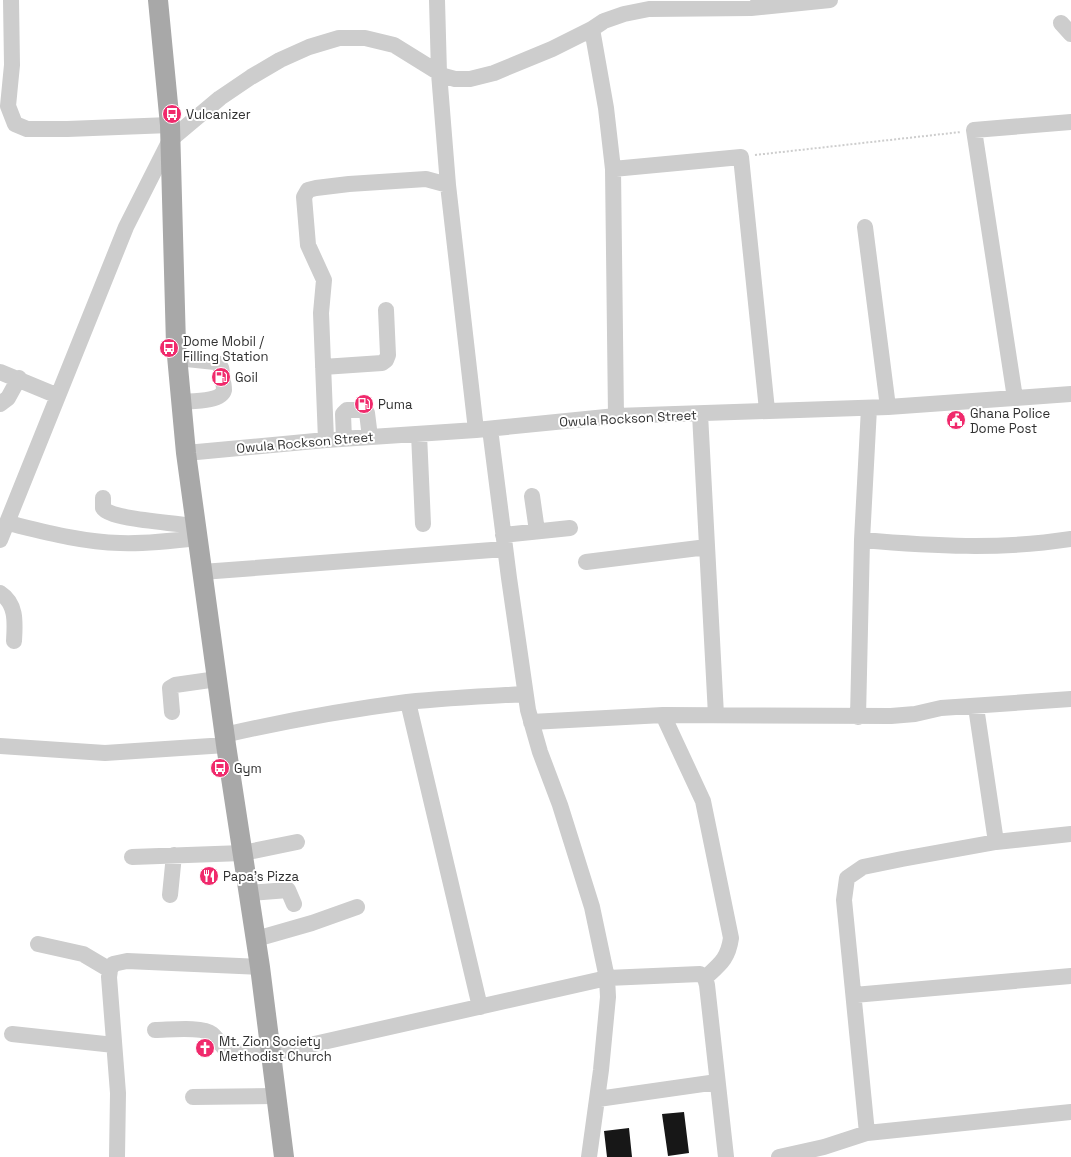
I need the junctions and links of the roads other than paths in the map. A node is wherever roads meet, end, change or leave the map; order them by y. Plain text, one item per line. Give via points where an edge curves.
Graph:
1 (11, 0) edge
2 (158, 0) edge
3 (437, 0) edge
4 (830, 0) edge
5 (768, 3) edge
6 (592, 29) junction
7 (439, 73) junction
8 (1071, 122) edge
9 (170, 132) junction
10 (613, 169) junction
11 (448, 185) junction
12 (865, 227) dead end
13 (386, 310) dead end
14 (177, 358) junction
15 (323, 367) junction
16 (0, 372) edge
17 (19, 378) junction
18 (1071, 394) edge
19 (58, 396) junction
20 (1015, 398) junction
21 (181, 402) junction
22 (0, 404) edge
23 (888, 407) junction
24 (869, 408) junction
25 (767, 410) junction
26 (700, 414) junction
27 (616, 416) junction
28 (483, 430) junction
29 (419, 434) junction
30 (370, 437) junction
31 (344, 438) junction
32 (326, 440) junction
33 (186, 453) junction
34 (532, 496) dead end
35 (103, 498) dead end
36 (8, 522) junction
37 (423, 524) dead end
38 (570, 528) dead end
39 (196, 532) junction
40 (537, 532) junction
41 (1071, 539) edge
42 (0, 540) edge
43 (862, 540) junction
44 (504, 542) junction
45 (708, 547) junction
46 (586, 562) dead end
47 (202, 572) junction
48 (0, 593) edge
49 (14, 641) dead end
50 (217, 679) junction
51 (525, 694) junction
52 (1071, 699) edge
53 (408, 702) junction
54 (976, 707) junction
55 (172, 712) dead end
56 (663, 715) junction
57 (716, 715) junction
58 (858, 716) junction
59 (531, 722) junction
60 (225, 740) junction
61 (0, 746) edge
62 (1071, 834) edge
63 (297, 842) dead end
64 (996, 842) junction
65 (243, 852) junction
66 (174, 855) junction
67 (132, 857) dead end
68 (249, 893) junction
69 (170, 895) dead end
70 (294, 904) dead end
71 (357, 907) dead end
72 (256, 939) junction
73 (38, 944) dead end
74 (260, 968) junction
75 (110, 970) junction
76 (1071, 976) edge
77 (606, 978) junction
78 (705, 978) junction
79 (854, 995) junction
80 (480, 1007) junction
81 (155, 1030) dead end
82 (12, 1034) dead end
83 (114, 1045) junction
84 (270, 1054) junction
85 (717, 1082) junction
86 (276, 1096) junction
87 (193, 1097) dead end
88 (598, 1099) junction
89 (1071, 1112) edge
90 (867, 1133) junction
91 (117, 1157) edge
92 (284, 1157) edge
93 (590, 1157) edge
94 (726, 1157) edge
95 (779, 1157) edge

1 - 9 street via 12,65 8,106 15,124 27,129
2 - 9 main road
3 - 7 street
4 - 5 street
5 - 6 street via 710,10 649,9 604,21
6 - 7 street via 552,49 470,79 455,79
6 - 10 street via 606,108
7 - 9 street via 394,44 365,38 340,38 309,46 280,60
7 - 11 street
8 - 20 street via 974,130
9 - 14 main road
9 - 19 street via 126,227
10 - 25 street via 741,157
10 - 27 street
11 - 15 street via 426,179 349,184 308,190 304,197 306,236 312,256 324,280 321,313
11 - 28 street
12 - 23 street
13 - 15 street via 386,360 382,363
14 - 21 main road
14 - 21 street via 215,362 222,367 224,390 221,395 216,398
15 - 32 street
16 - 17 street
17 - 19 street
17 - 22 street via 8,398
18 - 20 street, Owula Rockson Street
19 - 36 street
20 - 23 street, Owula Rockson Street
21 - 33 main road
23 - 24 street, Owula Rockson Street
24 - 25 street, Owula Rockson Street
24 - 43 street
25 - 26 street, Owula Rockson Street
26 - 27 street, Owula Rockson Street
26 - 45 street
27 - 28 street, Owula Rockson Street
28 - 29 street, Owula Rockson Street
28 - 44 street
29 - 30 street, Owula Rockson Street
29 - 37 street
30 - 31 street, Owula Rockson Street
30 - 31 street via 365,410 347,410 343,414
31 - 32 street, Owula Rockson Street
32 - 33 street, Owula Rockson Street
33 - 39 main road
34 - 40 street
35 - 39 street via 103,508 108,513
36 - 39 street via 59,535 119,543 151,543
36 - 42 street
38 - 40 street
39 - 47 main road
40 - 44 street
41 - 43 street via 975,547
43 - 58 street
44 - 47 street
44 - 51 street
45 - 46 street
45 - 57 street
47 - 50 main road
48 - 49 street via 6,596 13,608
50 - 55 street via 175,685 170,688
50 - 60 main road
51 - 53 street
51 - 59 street
52 - 54 street
53 - 60 street via 298,718
53 - 80 street
54 - 58 street via 942,708 891,716
54 - 64 street
56 - 57 street
56 - 59 street
56 - 78 street via 703,801 731,938 729,951 724,960
57 - 58 street
59 - 77 street via 592,907
60 - 61 street via 105,753
60 - 65 main road
62 - 64 street
63 - 65 street
64 - 79 street via 863,867 847,878 844,900
65 - 66 street
65 - 68 main road
66 - 67 street
66 - 69 street
68 - 70 street via 288,890
68 - 72 main road
71 - 72 street
72 - 74 main road
73 - 75 street via 83,954
74 - 75 street via 127,961 113,964
74 - 84 main road
75 - 83 street
76 - 79 street
77 - 78 street via 700,974
77 - 80 street
77 - 88 street via 608,997
78 - 85 street
79 - 90 street
80 - 84 street
81 - 84 street via 205,1030 230,1053
82 - 83 street
83 - 91 street via 118,1093
84 - 86 main road
85 - 88 street
85 - 94 street
86 - 87 street
86 - 92 main road
88 - 93 street
89 - 90 street
90 - 95 street via 824,1147

